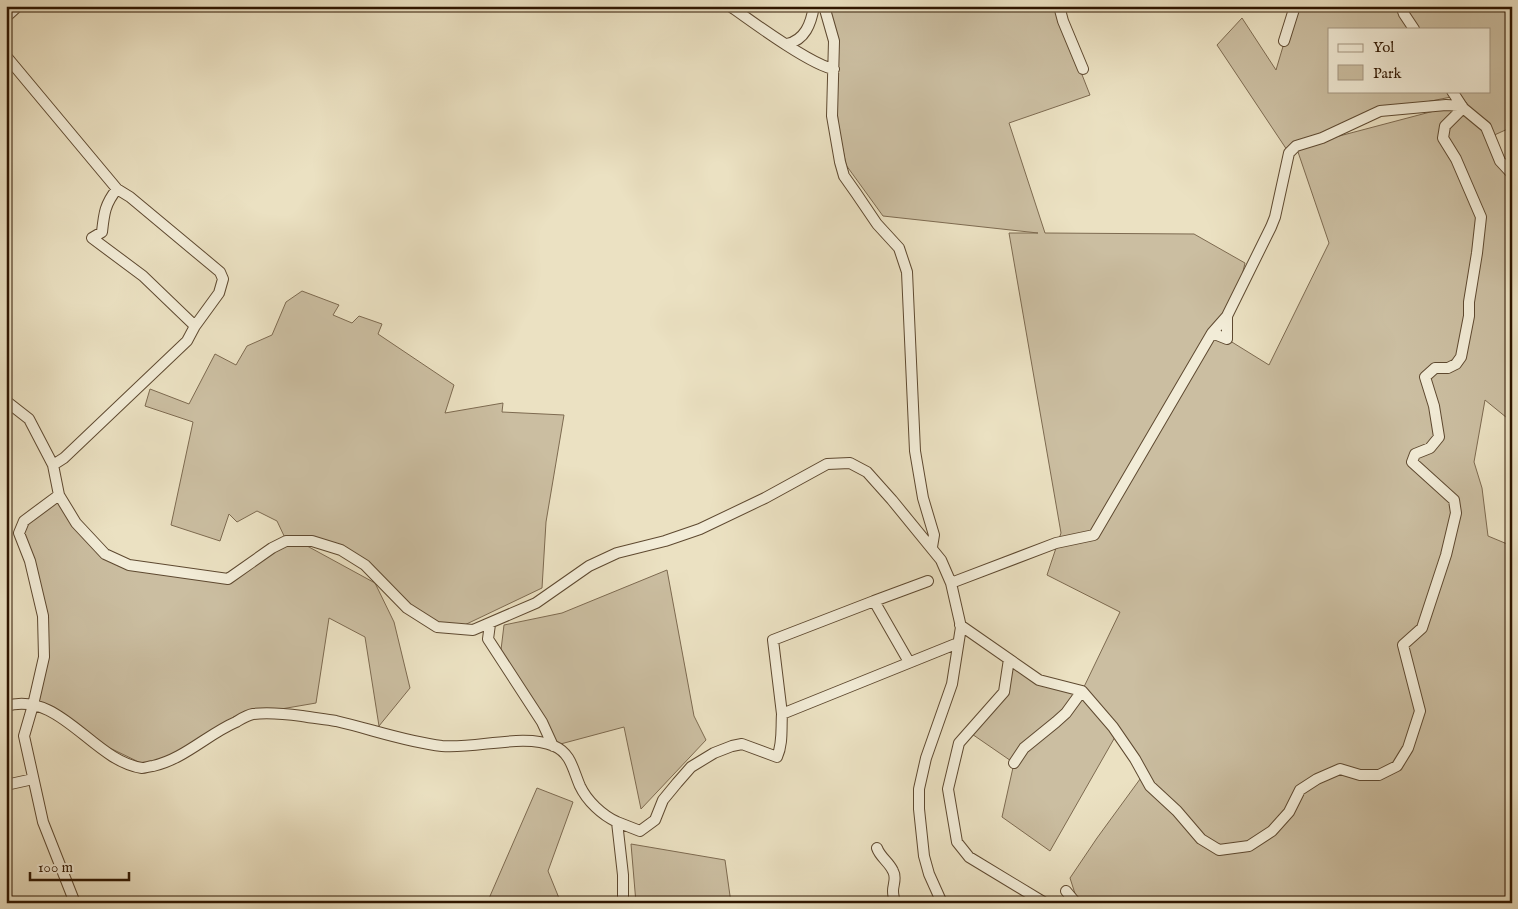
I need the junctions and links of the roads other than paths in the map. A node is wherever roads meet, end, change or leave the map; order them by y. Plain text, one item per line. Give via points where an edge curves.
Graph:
1 (18, 6) edge
2 (730, 6) edge
3 (814, 6) edge
4 (824, 6) edge
5 (1059, 6) edge
6 (1295, 6) edge
7 (1401, 6) edge
8 (6, 17) edge
9 (1413, 28) edge
10 (1284, 41) dead end
11 (787, 44) junction
12 (6, 56) edge
13 (834, 69) junction
14 (1083, 69) dead end
15 (1453, 92) edge
16 (1463, 107) junction
17 (1512, 174) edge
18 (117, 189) junction
19 (1227, 316) junction
20 (195, 326) junction
21 (1212, 333) junction
22 (6, 401) edge
23 (53, 465) junction
24 (59, 495) junction
25 (932, 547) junction
26 (928, 581) dead end
27 (951, 583) junction
28 (874, 601) junction
29 (490, 624) junction
30 (960, 625) junction
31 (473, 630) junction
32 (488, 639) junction
33 (958, 643) junction
34 (1009, 659) junction
35 (909, 662) junction
36 (1082, 691) junction
37 (34, 705) junction
38 (6, 706) edge
39 (782, 714) junction
40 (553, 746) junction
41 (1014, 763) dead end
42 (34, 778) junction
43 (6, 785) edge
44 (617, 822) junction
45 (877, 848) dead end
46 (1066, 891) dead end
47 (75, 903) edge
48 (623, 903) edge
49 (895, 903) edge
50 (942, 903) edge
51 (1045, 903) edge
52 (1076, 903) edge

1 - 8 street
2 - 11 street
3 - 11 street via 806,33 797,42
4 - 13 street via 834,41
5 - 14 street
6 - 10 street
7 - 9 street
11 - 13 street
12 - 18 street
13 - 25 street via 832,116 844,176 899,248 907,272 915,451 923,498 934,535
15 - 16 street
16 - 17 street via 1486,128 1500,161
16 - 19 street via 1446,104 1380,111 1322,138 1296,146 1288,153 1271,228
16 - 36 street via 1445,126 1443,138 1456,159 1481,217 1469,316 1461,357 1456,364 1448,368 1434,368 1425,377 1439,437 1430,448 1415,454 1412,462 1454,500 1456,513 1422,628 1403,645 1420,710 1408,748 1397,766 1379,775 1340,770 1317,779 1300,790 1289,812 1272,831 1249,846 1219,850 1201,839 1150,786 1113,727
18 - 20 street via 108,200 102,232 92,238 142,276
18 - 20 street via 220,272 223,279 219,293
19 - 21 street
19 - 21 street via 1227,339
20 - 23 street via 187,341
21 - 27 street via 1094,535 1056,543
22 - 23 street via 29,419
23 - 24 street
24 - 31 street via 76,523 105,554 128,565 228,579 286,541 312,540 341,550 365,565 407,608 437,627
24 - 37 street via 24,521 19,533 30,561 43,616 44,657
25 - 27 street
25 - 29 street via 867,472 850,462 827,464 700,529 665,542 617,553 596,563 536,603
26 - 28 street
27 - 30 street
28 - 35 street
28 - 39 street via 773,640
29 - 31 street
29 - 32 street
30 - 33 street
30 - 34 street
31 - 32 street
32 - 40 street
33 - 35 street
33 - 50 street via 952,684 926,758 919,789 924,856 928,874
34 - 36 street via 1039,680
34 - 51 street via 1004,692 959,743 948,788 957,842 969,857
35 - 39 street
36 - 41 street via 1066,713 1024,748
37 - 38 street
37 - 40 street via 43,706 116,759 143,768 164,763 252,714 284,714 334,721 444,746 519,741
37 - 42 street via 24,736
39 - 44 street via 781,748 777,757 742,744 714,753 691,768 663,800 655,820 640,831
40 - 44 street via 565,752 593,805
42 - 43 street
42 - 47 street via 43,822
44 - 48 street
45 - 49 street via 894,872
46 - 52 street

